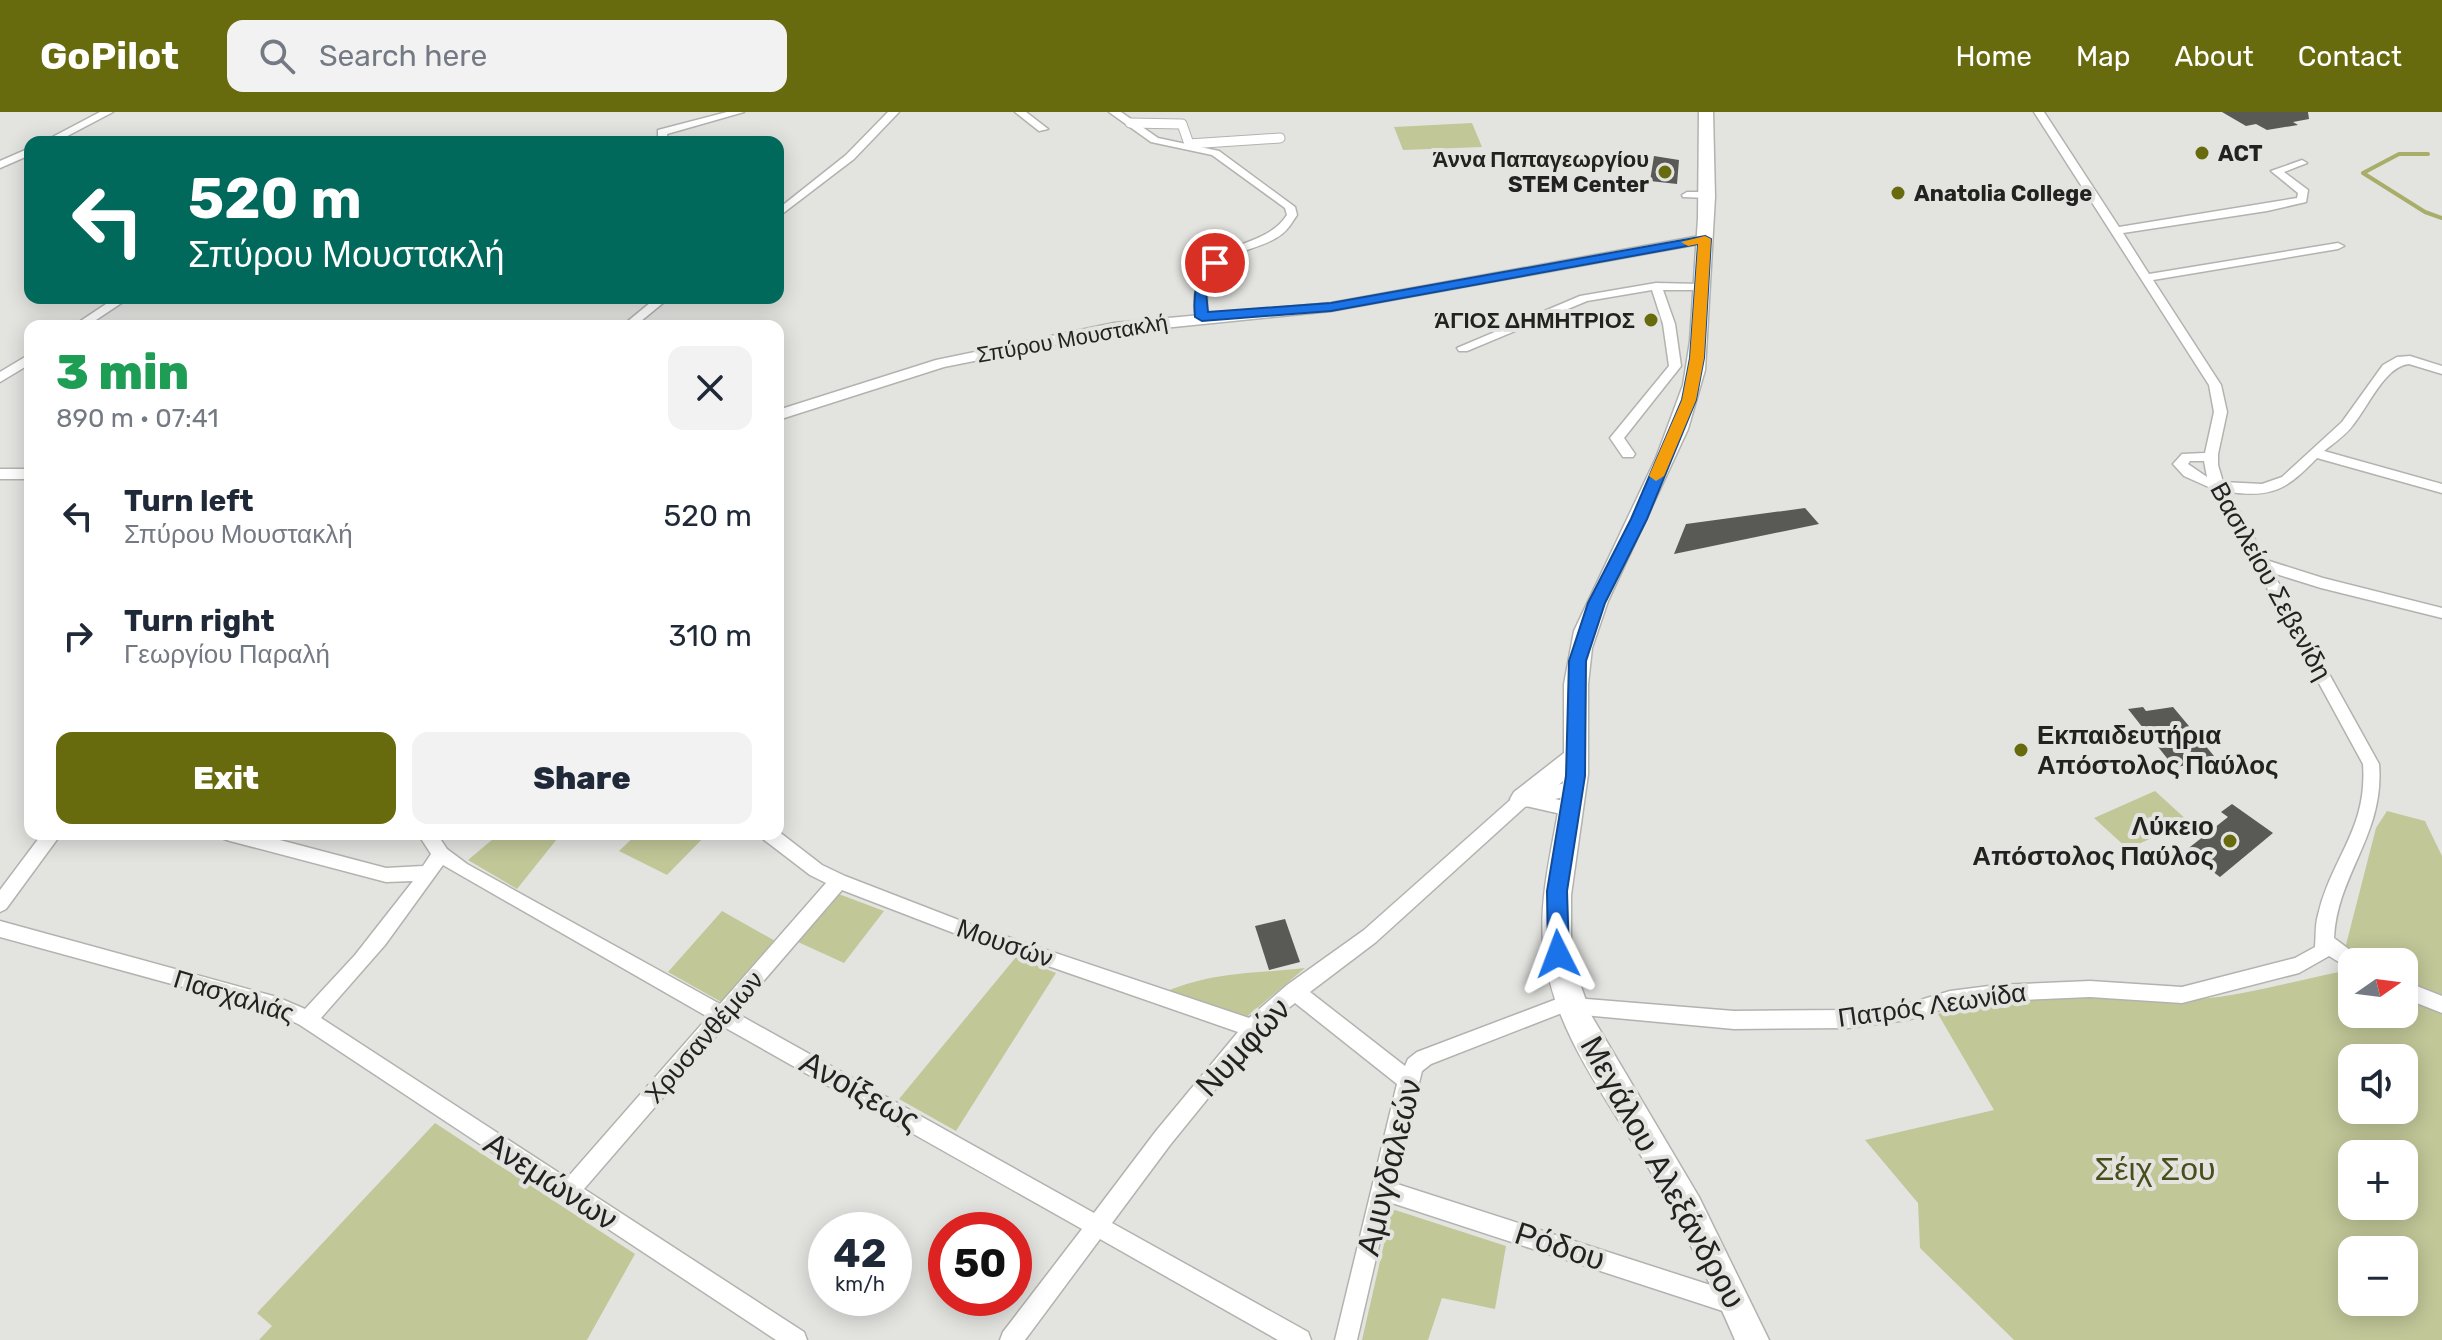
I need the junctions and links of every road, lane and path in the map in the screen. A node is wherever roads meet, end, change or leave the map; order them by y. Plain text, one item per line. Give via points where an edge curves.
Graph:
1 (108, 112) edge
2 (739, 112) edge
3 (894, 112) edge
4 (1020, 112) edge
5 (1114, 112) edge
6 (1706, 112) edge
7 (2039, 112) edge
8 (1130, 123) junction
9 (1043, 129) dead end
10 (60, 136) edge
11 (662, 136) edge
12 (1280, 138) dead end
13 (24, 154) edge
14 (2302, 163) dead end
15 (0, 165) edge
16 (1687, 195) dead end
17 (1708, 195) junction
18 (784, 209) edge
19 (2114, 231) junction
20 (1705, 239) junction
21 (2338, 246) dead end
22 (2144, 278) junction
23 (1656, 286) junction
24 (1702, 287) junction
25 (114, 304) edge
26 (656, 304) edge
27 (1202, 317) junction
28 (88, 320) edge
29 (636, 320) edge
30 (1463, 348) dead end
31 (24, 362) edge
32 (2442, 370) edge
33 (0, 378) edge
34 (784, 413) edge
35 (2314, 453) junction
36 (1628, 454) dead end
37 (2210, 457) junction
38 (0, 474) edge
39 (24, 474) edge
40 (2217, 484) junction
41 (2442, 489) edge
42 (2262, 564) junction
43 (2442, 613) edge
44 (1576, 757) junction
45 (1572, 798) junction
46 (1523, 799) junction
47 (48, 840) edge
48 (253, 840) edge
49 (431, 840) edge
50 (777, 840) edge
51 (441, 854) junction
52 (428, 873) junction
53 (839, 881) junction
54 (0, 904) edge
55 (0, 929) edge
56 (2325, 942) junction
57 (2338, 952) edge
58 (1294, 991) junction
59 (2418, 995) edge
60 (1572, 1004) junction
61 (2442, 1005) edge
62 (723, 1014) junction
63 (307, 1019) junction
64 (1252, 1028) junction
65 (1408, 1080) junction
66 (1382, 1189) junction
67 (568, 1192) junction
68 (1100, 1227) junction
69 (1737, 1304) junction
70 (796, 1340) edge
71 (1011, 1340) edge
72 (1300, 1340) edge
73 (1346, 1340) edge
74 (1752, 1340) edge

1 - 10 street
2 - 11 street
3 - 18 street via 850,157
4 - 9 street
5 - 8 street
6 - 17 main road, Μεγάλου Αλεξάνδρου
7 - 19 street, Βασιλείου Σεβενίδη
8 - 12 street via 1182,124 1189,144
8 - 27 street via 1155,140 1215,153 1282,198 1291,210 1289,221 1276,233 1218,259 1200,292
13 - 15 street
14 - 19 street via 2276,171 2304,192 2302,200
16 - 17 street
17 - 20 main road, Μεγάλου Αλεξάνδρου
19 - 22 street, Βασιλείου Σεβενίδη
20 - 24 main road, Μεγάλου Αλεξάνδρου
20 - 27 street, Σπύρου Μουστακλή via 1339,305
21 - 22 street
22 - 37 street, Βασιλείου Σεβενίδη via 2218,392 2221,427
23 - 24 street
23 - 30 street via 1584,298
23 - 36 street via 1675,366 1617,438
24 - 44 main road, Μεγάλου Αλεξάνδρου via 1689,400 1580,646
25 - 28 street
26 - 29 street
27 - 34 street, Σπύρου Μουστακλή via 1114,328 941,363
31 - 33 street
32 - 35 street via 2410,360 2387,368 2347,425
35 - 40 street via 2285,481 2268,488 2251,491
35 - 41 street
37 - 40 street, Βασιλείου Σεβενίδη
37 - 40 street via 2187,457 2180,464
38 - 39 street
40 - 42 street, Βασιλείου Σεβενίδη
42 - 43 street
42 - 56 street, Βασιλείου Σεβενίδη via 2371,764 2375,784 2327,917
44 - 45 main road, Μεγάλου Αλεξάνδρου
44 - 46 main road
45 - 46 street
45 - 60 main road, Μεγάλου Αλεξάνδρου via 1556,922
46 - 58 street, Νυμφών via 1370,936
47 - 54 street
48 - 52 street via 386,875
49 - 51 street, Ανοίξεως
50 - 53 street, Μουσών
51 - 52 street, Πασχαλιάς
51 - 62 street, Ανοίξεως
52 - 63 street, Πασχαλιάς via 363,962
53 - 62 street, Χρυσανθέμων
53 - 64 street, Μουσών
55 - 63 street, Πασχαλιάς via 277,1005
56 - 57 street
56 - 60 street, Πατρός Λεωνίδα via 2318,956 2303,964 2182,995 2025,991 1961,997 1881,1016 1792,1021
58 - 64 street, Νυμφών
58 - 65 street
59 - 61 street
60 - 65 street, Αμυγδαλεών via 1419,1060
60 - 69 main road, Μεγάλου Αλεξάνδρου
62 - 67 street, Χρυσανθέμων
62 - 68 street, Ανοίξεως
63 - 67 street, Ανεμώνων
64 - 68 street, Νυμφών
65 - 66 street, Αμυγδαλεών
66 - 69 street, Ρόδου
66 - 73 street, Αμυγδαλεών
67 - 70 street, Ανεμώνων
68 - 71 street, Νυμφών
68 - 72 street, Ανοίξεως
69 - 74 main road, Μεγάλου Αλεξάνδρου

